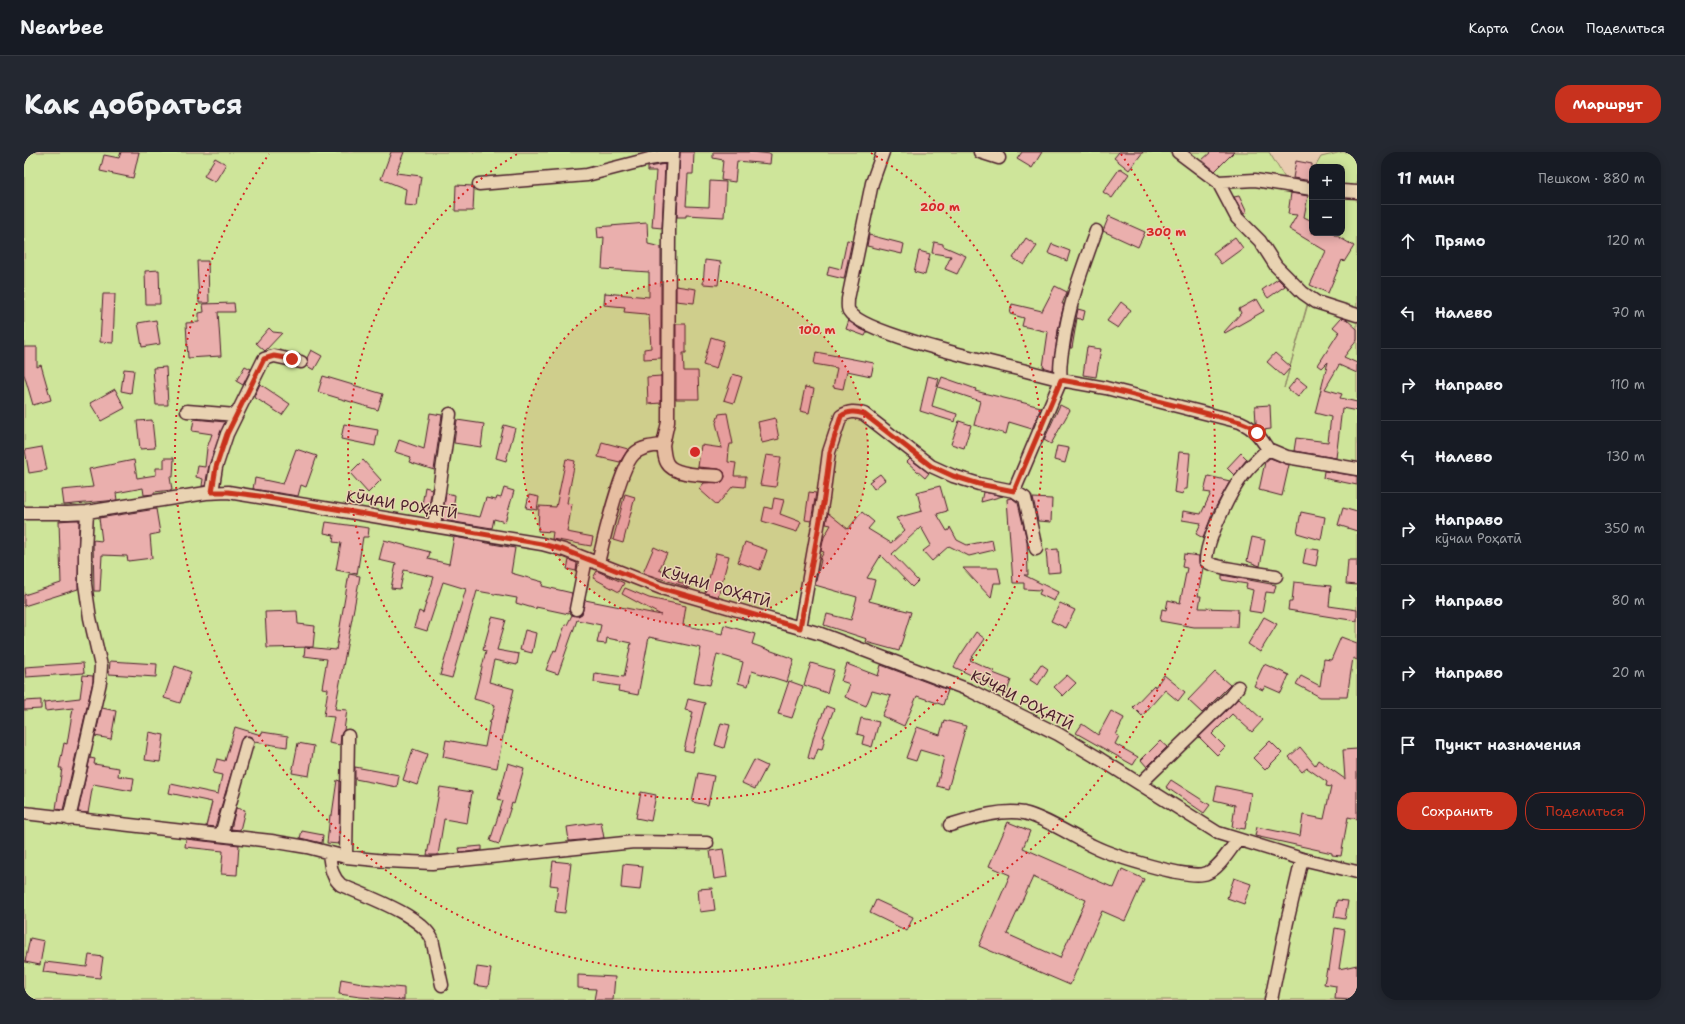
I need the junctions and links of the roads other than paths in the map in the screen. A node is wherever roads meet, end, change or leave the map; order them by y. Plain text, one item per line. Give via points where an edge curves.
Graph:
1 (883, 152) edge
2 (980, 152) edge
3 (1178, 152) edge
4 (673, 154) edge
5 (999, 158) dead end
6 (1218, 182) junction
7 (479, 184) dead end
8 (1309, 189) edge
9 (1345, 191) edge
10 (1357, 192) edge
11 (1096, 231) dead end
12 (1357, 315) edge
13 (300, 362) dead end
14 (1061, 380) junction
15 (187, 412) dead end
16 (450, 414) dead end
17 (236, 415) junction
18 (663, 445) junction
19 (1268, 449) junction
20 (1357, 469) edge
21 (718, 476) dead end
22 (1014, 491) junction
23 (212, 492) junction
24 (87, 512) junction
25 (24, 513) edge
26 (434, 526) junction
27 (1036, 549) dead end
28 (586, 559) junction
29 (598, 563) junction
30 (1276, 576) dead end
31 (576, 609) dead end
32 (800, 628) junction
33 (1238, 687) dead end
34 (348, 736) dead end
35 (247, 743) dead end
36 (1140, 784) junction
37 (24, 813) edge
38 (69, 819) junction
39 (950, 825) dead end
40 (221, 835) junction
41 (1238, 840) junction
42 (707, 843) dead end
43 (329, 854) junction
44 (346, 857) junction
45 (1302, 859) junction
46 (1357, 872) edge
47 (442, 985) dead end
48 (1271, 1000) edge

1 - 14 street via 867,202 848,299 849,311 863,322 886,332 946,351
2 - 5 street
3 - 6 street
4 - 7 street via 587,175
4 - 18 street via 669,230 668,422
6 - 8 street via 1255,180
6 - 12 street via 1236,217 1260,241 1276,266 1303,293 1316,302
9 - 10 street
11 - 14 street via 1068,314 1060,364
13 - 17 street via 274,356 264,359
14 - 19 street via 1106,388 1240,422 1250,426
14 - 22 street
15 - 17 street
16 - 26 street
17 - 23 street via 220,454
18 - 21 street via 667,463 674,470
18 - 29 street via 642,450 628,462
19 - 20 street via 1287,457
19 - 30 street via 1236,485 1214,529 1206,558 1209,564
22 - 27 street via 1025,498
22 - 32 street via 979,484 931,466 864,414 856,411 841,416 830,452
23 - 24 street, КӮЧАИ РОҲАТӢ
23 - 26 street, КӮЧАИ РОҲАТӢ via 259,496
24 - 25 street, КӮЧАИ РОҲАТӢ
24 - 38 street via 85,584 101,666 100,682
26 - 28 street, КӮЧАИ РОҲАТӢ via 542,544
28 - 29 street, КӮЧАИ РОҲАТӢ
28 - 31 street
29 - 32 street, КӮЧАИ РОҲАТӢ via 661,588
32 - 36 street, КӮЧАИ РОҲАТӢ via 969,690 1058,734
33 - 36 street
34 - 44 street
35 - 40 street
36 - 41 street, КӮЧАИ РОҲАТӢ via 1218,833
37 - 38 street
38 - 40 street
39 - 41 street via 984,816 1024,813 1095,847 1128,859 1173,871 1202,875 1214,869
40 - 43 street via 293,844
41 - 45 street, КӮЧАИ РОҲАТӢ
42 - 44 street via 634,842 432,863
43 - 44 street
43 - 47 street via 331,870 335,879 342,885 402,913 429,932
45 - 46 street, КӮЧАИ РОҲАТӢ
45 - 48 street

